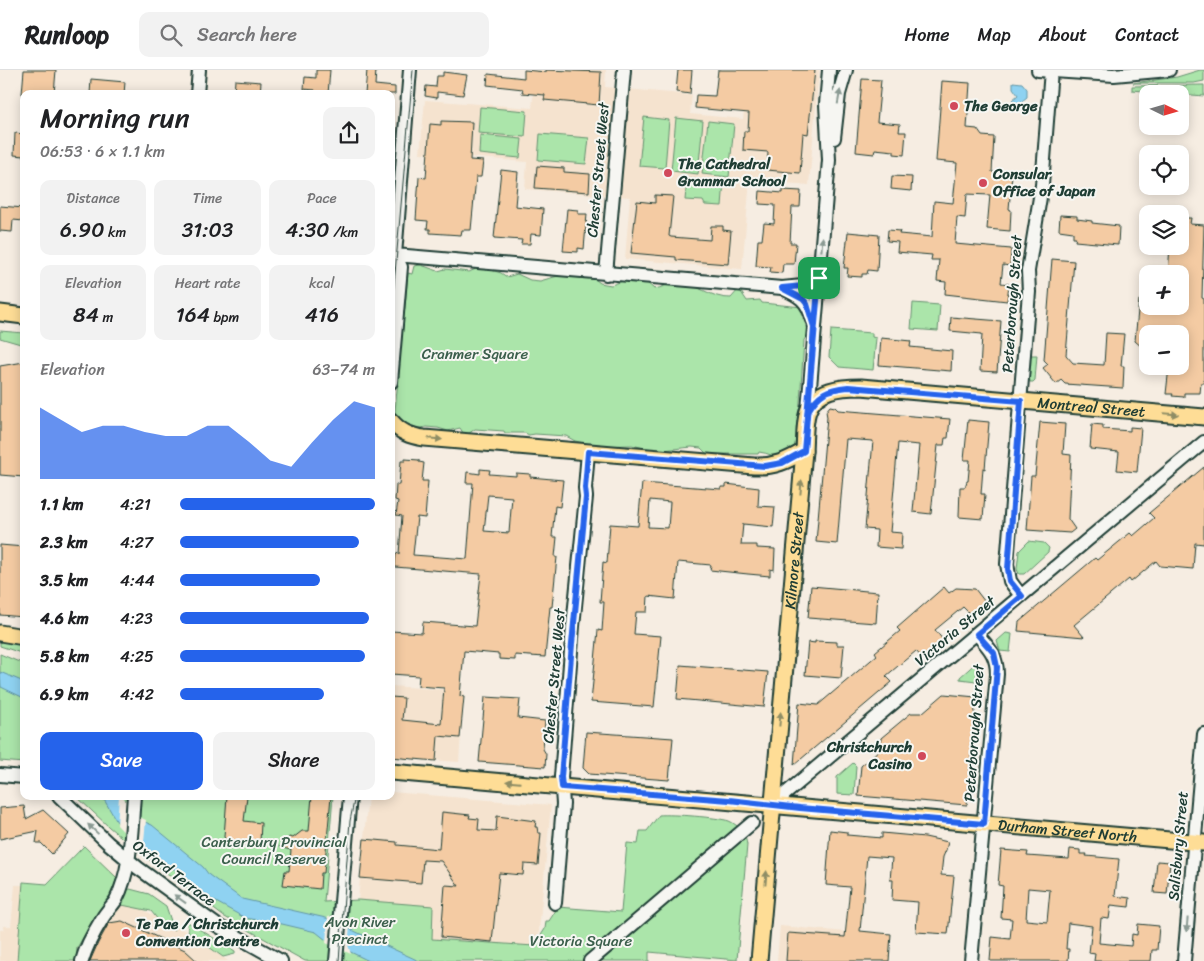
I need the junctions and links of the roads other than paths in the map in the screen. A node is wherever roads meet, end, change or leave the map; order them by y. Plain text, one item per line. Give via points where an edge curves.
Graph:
1 (198, 70) edge
2 (410, 70) edge
3 (624, 70) edge
4 (829, 70) edge
5 (846, 70) edge
6 (1038, 70) edge
7 (1051, 70) edge
8 (1169, 70) edge
9 (196, 90) edge
10 (829, 160) junction
11 (395, 238) edge
12 (395, 260) edge
13 (395, 262) edge
14 (606, 274) junction
15 (819, 278) junction
16 (782, 288) junction
17 (0, 314) edge
18 (20, 316) edge
19 (814, 327) junction
20 (395, 336) edge
21 (1021, 401) junction
22 (808, 411) junction
23 (1204, 417) edge
24 (395, 425) edge
25 (1204, 442) edge
26 (804, 451) junction
27 (588, 452) junction
28 (1022, 596) junction
29 (1, 632) edge
30 (977, 634) junction
31 (20, 636) edge
32 (1204, 734) edge
33 (1203, 749) edge
34 (395, 772) edge
35 (0, 774) edge
36 (20, 776) edge
37 (562, 787) junction
38 (63, 800) edge
39 (350, 800) edge
40 (134, 801) edge
41 (772, 805) junction
42 (752, 823) dead end
43 (984, 824) junction
44 (1199, 842) edge
45 (128, 861) junction
46 (555, 903) dead end
47 (336, 959) edge
48 (82, 961) edge
49 (281, 961) edge
50 (590, 961) edge
51 (759, 961) edge
52 (971, 961) edge
53 (1184, 961) edge

1 - 9 street
2 - 11 street
3 - 14 street, Chester Street West
4 - 10 street, Kilmore Street via 826,104
10 -> 5 street, Kilmore Street
6 - 7 street
7 - 8 street via 1114,75
7 - 21 street, Peterborough Street via 1042,185 1028,271
15 -> 10 street, Kilmore Street
12 - 14 street
13 - 20 street via 401,267
14 - 16 street
15 - 16 street via 803,286
15 - 19 street, Kilmore Street
16 - 19 street via 803,299
17 - 18 main road
19 - 22 street, Kilmore Street
21 - 22 main road, Montreal Street via 848,387 836,388 819,396
21 -> 23 main road, Montreal Street
21 - 28 street, Peterborough Street via 1008,569 1010,581
22 - 26 main road, Kilmore Street
24 -> 27 main road via 418,437
25 - 28 street, Victoria Street
26 - 27 main road via 782,463 765,466
41 -> 26 main road, Kilmore Street
27 - 37 street, Chester Street West
28 - 30 street, Victoria Street
29 - 31 main road
30 - 41 street, Victoria Street
30 - 43 street, Peterborough Street via 994,653 997,667
32 - 33 street, Salisbury Street
33 - 44 street, Salisbury Street
37 -> 34 main road, Durham Street North
35 - 36 street
37 - 41 main road, Durham Street North
37 - 46 street, Chester Street West
45 -> 38 street, Oxford Terrace
39 - 47 street
40 - 45 street
41 - 43 main road, Durham Street North
51 -> 41 main road, Kilmore Street
42 - 50 street
43 - 44 main road, Durham Street North
43 - 52 street, Peterborough Street
44 -> 53 street, Salisbury Street
45 - 48 street via 115,900 93,935
49 -> 45 street, Oxford Terrace via 218,926

